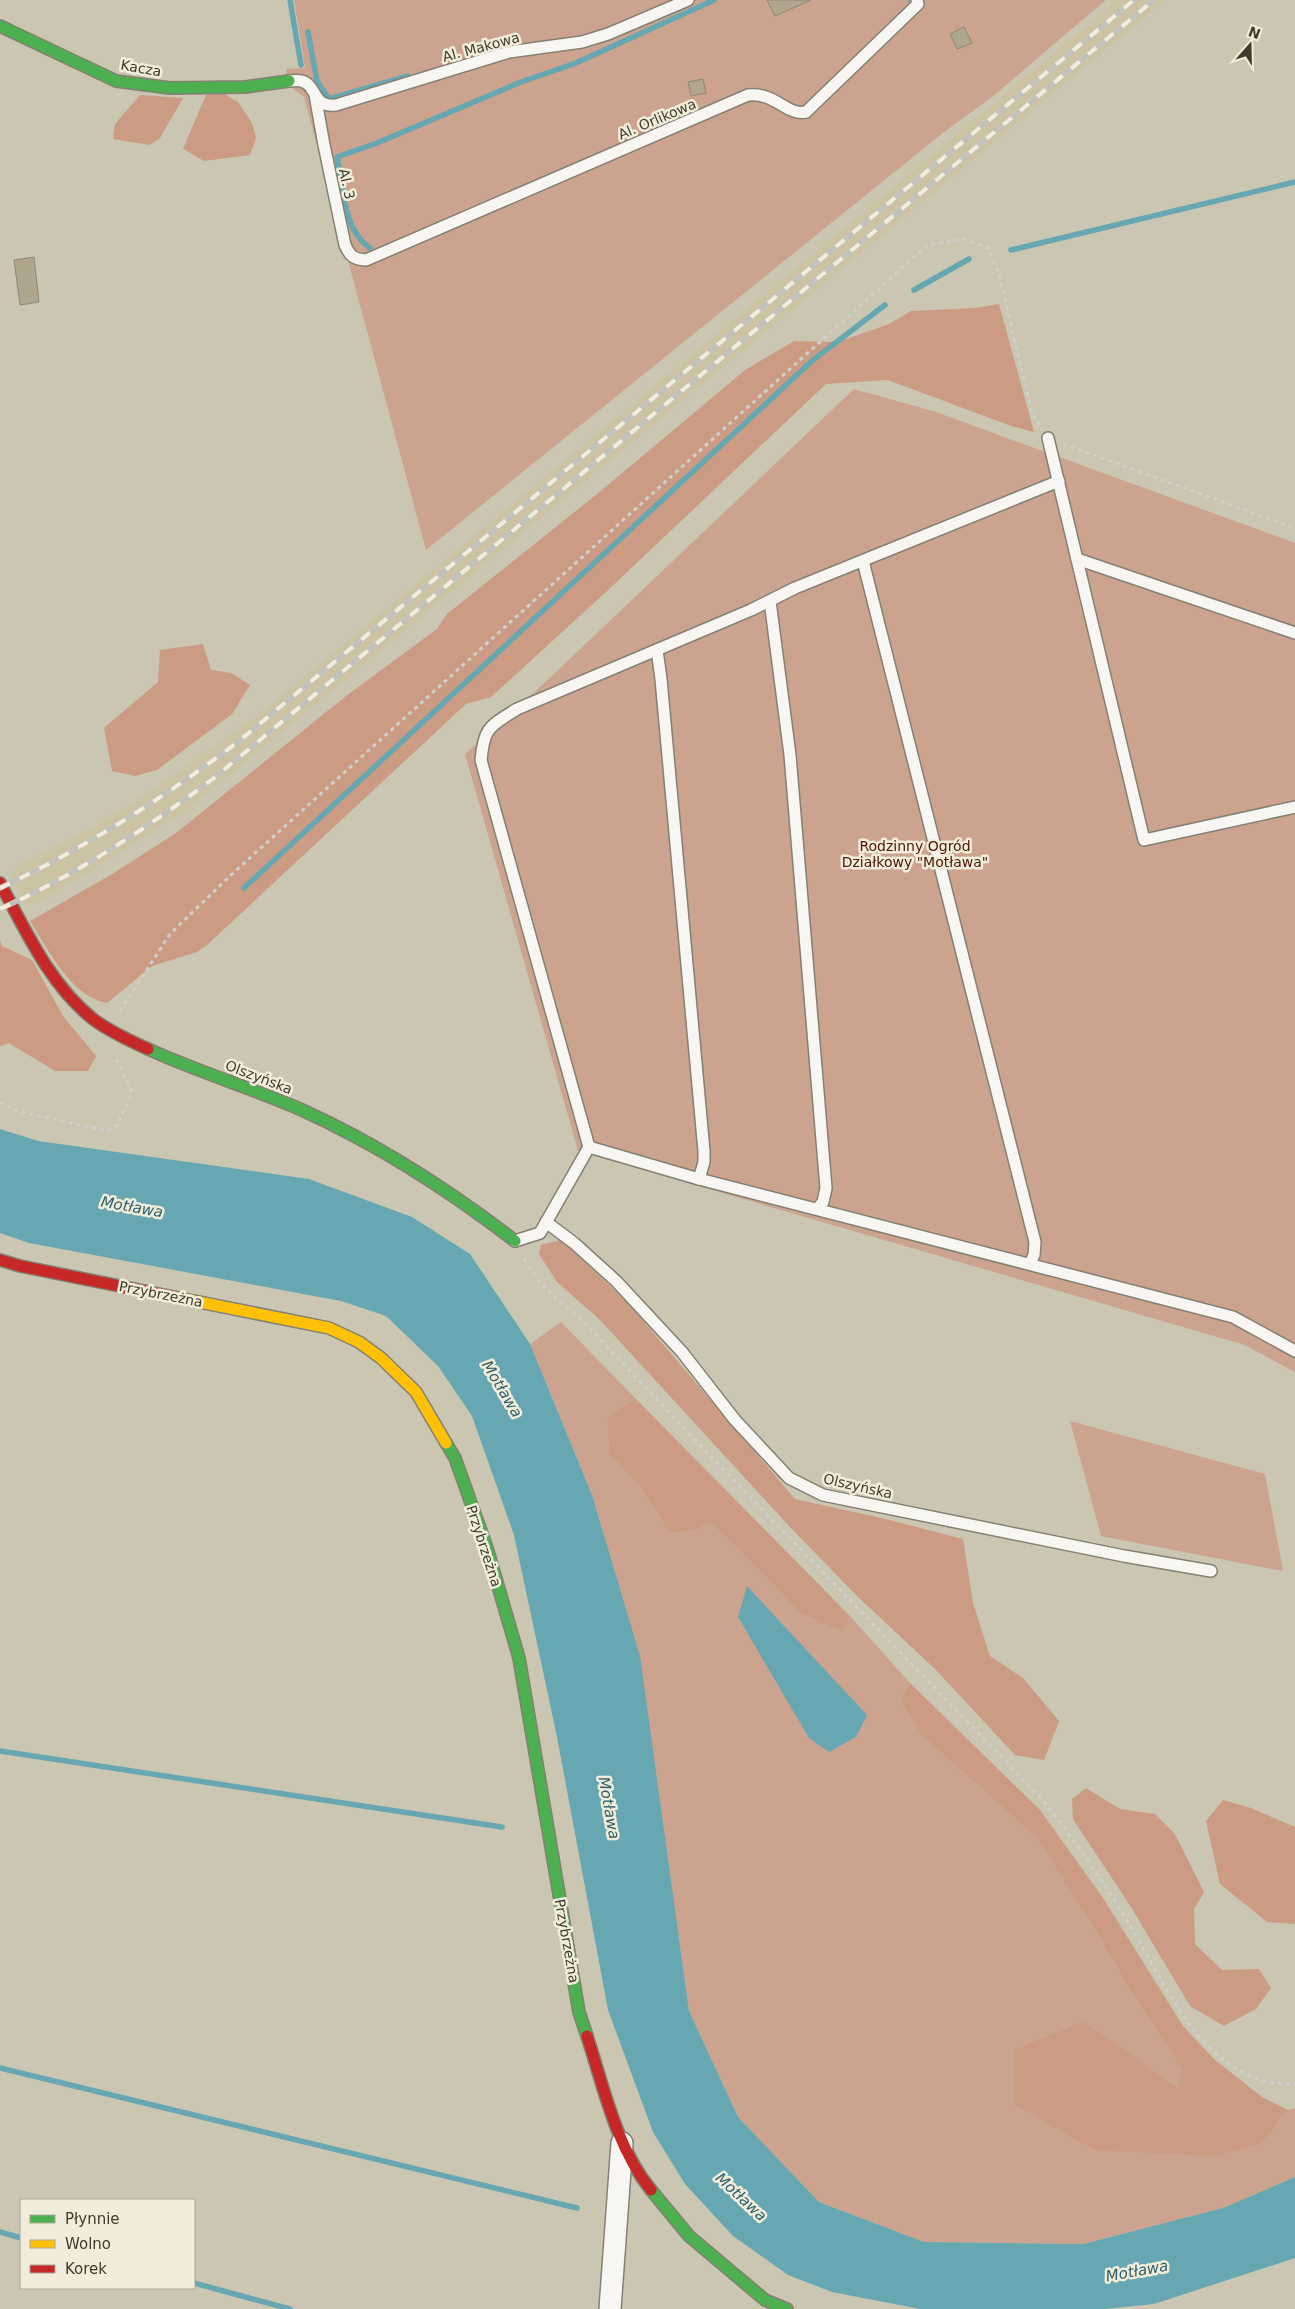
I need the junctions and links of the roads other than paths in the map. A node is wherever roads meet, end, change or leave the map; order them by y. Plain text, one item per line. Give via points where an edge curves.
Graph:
1 (688, 0) edge
2 (919, 1) edge
3 (0, 26) edge
4 (289, 81) joint
5 (315, 95) junction
6 (372, 258) joint
7 (1048, 438) road end
8 (1058, 482) junction
9 (1077, 559) junction
10 (863, 561) junction
11 (770, 601) junction
12 (1295, 633) edge
13 (657, 650) junction
14 (1295, 807) edge
15 (0, 883) edge
16 (588, 1150) junction
17 (699, 1179) junction
18 (817, 1210) junction
19 (546, 1222) junction
20 (515, 1241) joint
21 (0, 1260) edge
22 (1030, 1264) junction
23 (1295, 1351) edge
24 (1211, 1571) dead end
25 (622, 2143) junction
26 (610, 2309) edge
27 (787, 2309) edge

1 - 5 lane, Al. Makowa via 582,42 509,52 336,105 320,102
2 - 6 lane, Al. Orlikowa via 806,112 796,112 763,95 748,96
3 - 4 street, Kacza via 116,81 170,88 246,87
4 - 5 lane, Al. Makowa via 302,80
5 - 6 lane, Al. 3 via 345,245 354,258
7 - 8 lane
8 - 9 lane
8 - 10 lane
9 - 12 lane
9 - 14 lane via 1144,840
10 - 11 lane
10 - 22 lane via 1034,1242
11 - 13 lane
11 - 18 lane via 790,756 826,1188 823,1202
13 - 16 lane via 517,709 492,724 483,740 482,760
13 - 17 lane via 704,1151
15 - 20 street, Olszyńska via 66,994 93,1019 139,1045 304,1111 408,1164 470,1205
16 - 17 lane
16 - 19 lane
17 - 18 lane
18 - 22 lane
19 - 20 lane via 540,1233
19 - 24 lane, Olszyńska via 616,1281 682,1352 735,1420 789,1478 823,1496
21 - 25 street, Przybrzeżna via 329,1328 359,1342 416,1392 455,1458 487,1548 519,1658 580,2012
22 - 23 lane via 1233,1317
25 - 26 street, Przybrzeżna
25 - 27 street, Przybrzeżna via 642,2179 689,2236 765,2300

